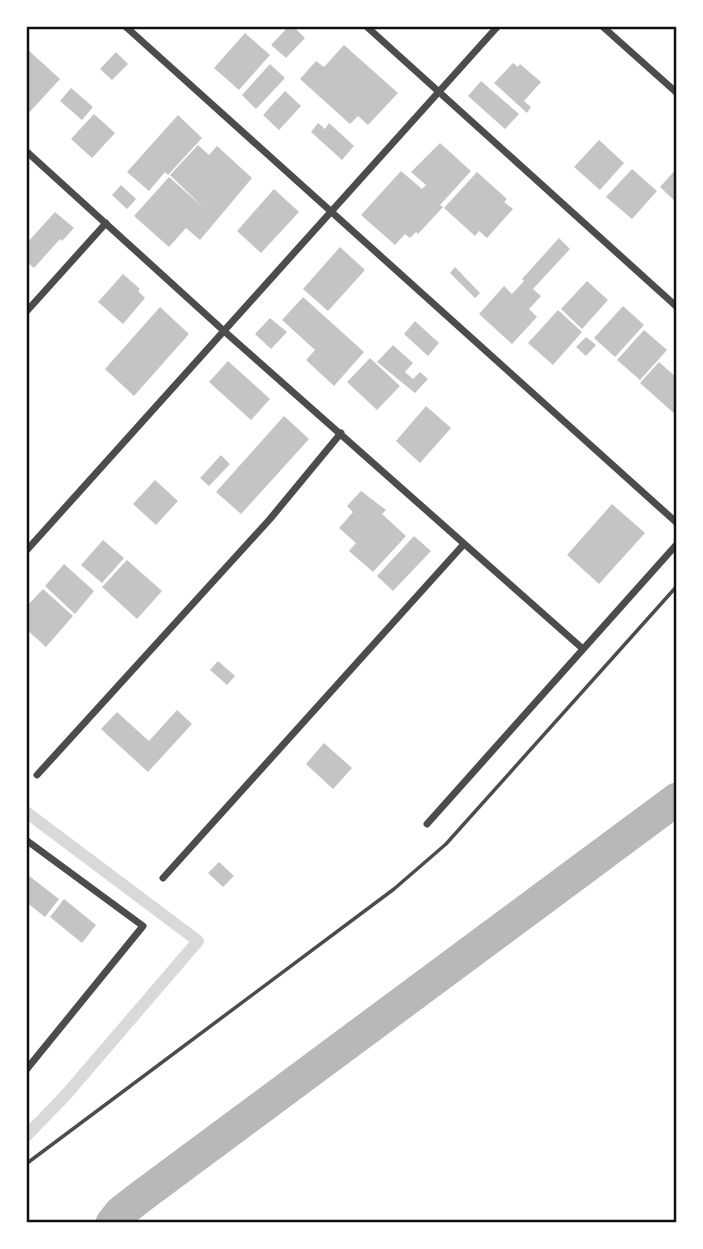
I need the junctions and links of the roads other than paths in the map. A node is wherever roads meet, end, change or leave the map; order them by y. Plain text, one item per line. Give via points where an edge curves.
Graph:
1 (125, 26) edge
2 (366, 26) edge
3 (499, 26) edge
4 (603, 26) edge
5 (439, 92) junction
6 (677, 93) edge
7 (26, 151) edge
8 (331, 212) junction
9 (106, 223) junction
10 (677, 307) edge
11 (26, 313) edge
12 (224, 331) junction
13 (341, 433) junction
14 (677, 523) edge
15 (464, 544) junction
16 (677, 544) edge
17 (26, 551) edge
18 (677, 586) edge
19 (583, 649) junction
20 (37, 775) dead end
21 (427, 824) dead end
22 (26, 840) edge
23 (163, 877) dead end
24 (26, 1070) edge
25 (26, 1164) edge

1 - 8 street
2 - 5 street
3 - 5 street
4 - 6 street
5 - 8 street
5 - 10 street
7 - 9 street
8 - 12 street
8 - 14 street
9 - 11 street
9 - 12 street
12 - 13 street
12 - 17 street
13 - 15 street
13 - 20 street via 270,519
15 - 19 street
15 - 23 street
16 - 19 street
18 - 25 lane via 446,844 394,889
19 - 21 street
22 - 24 street via 143,926

